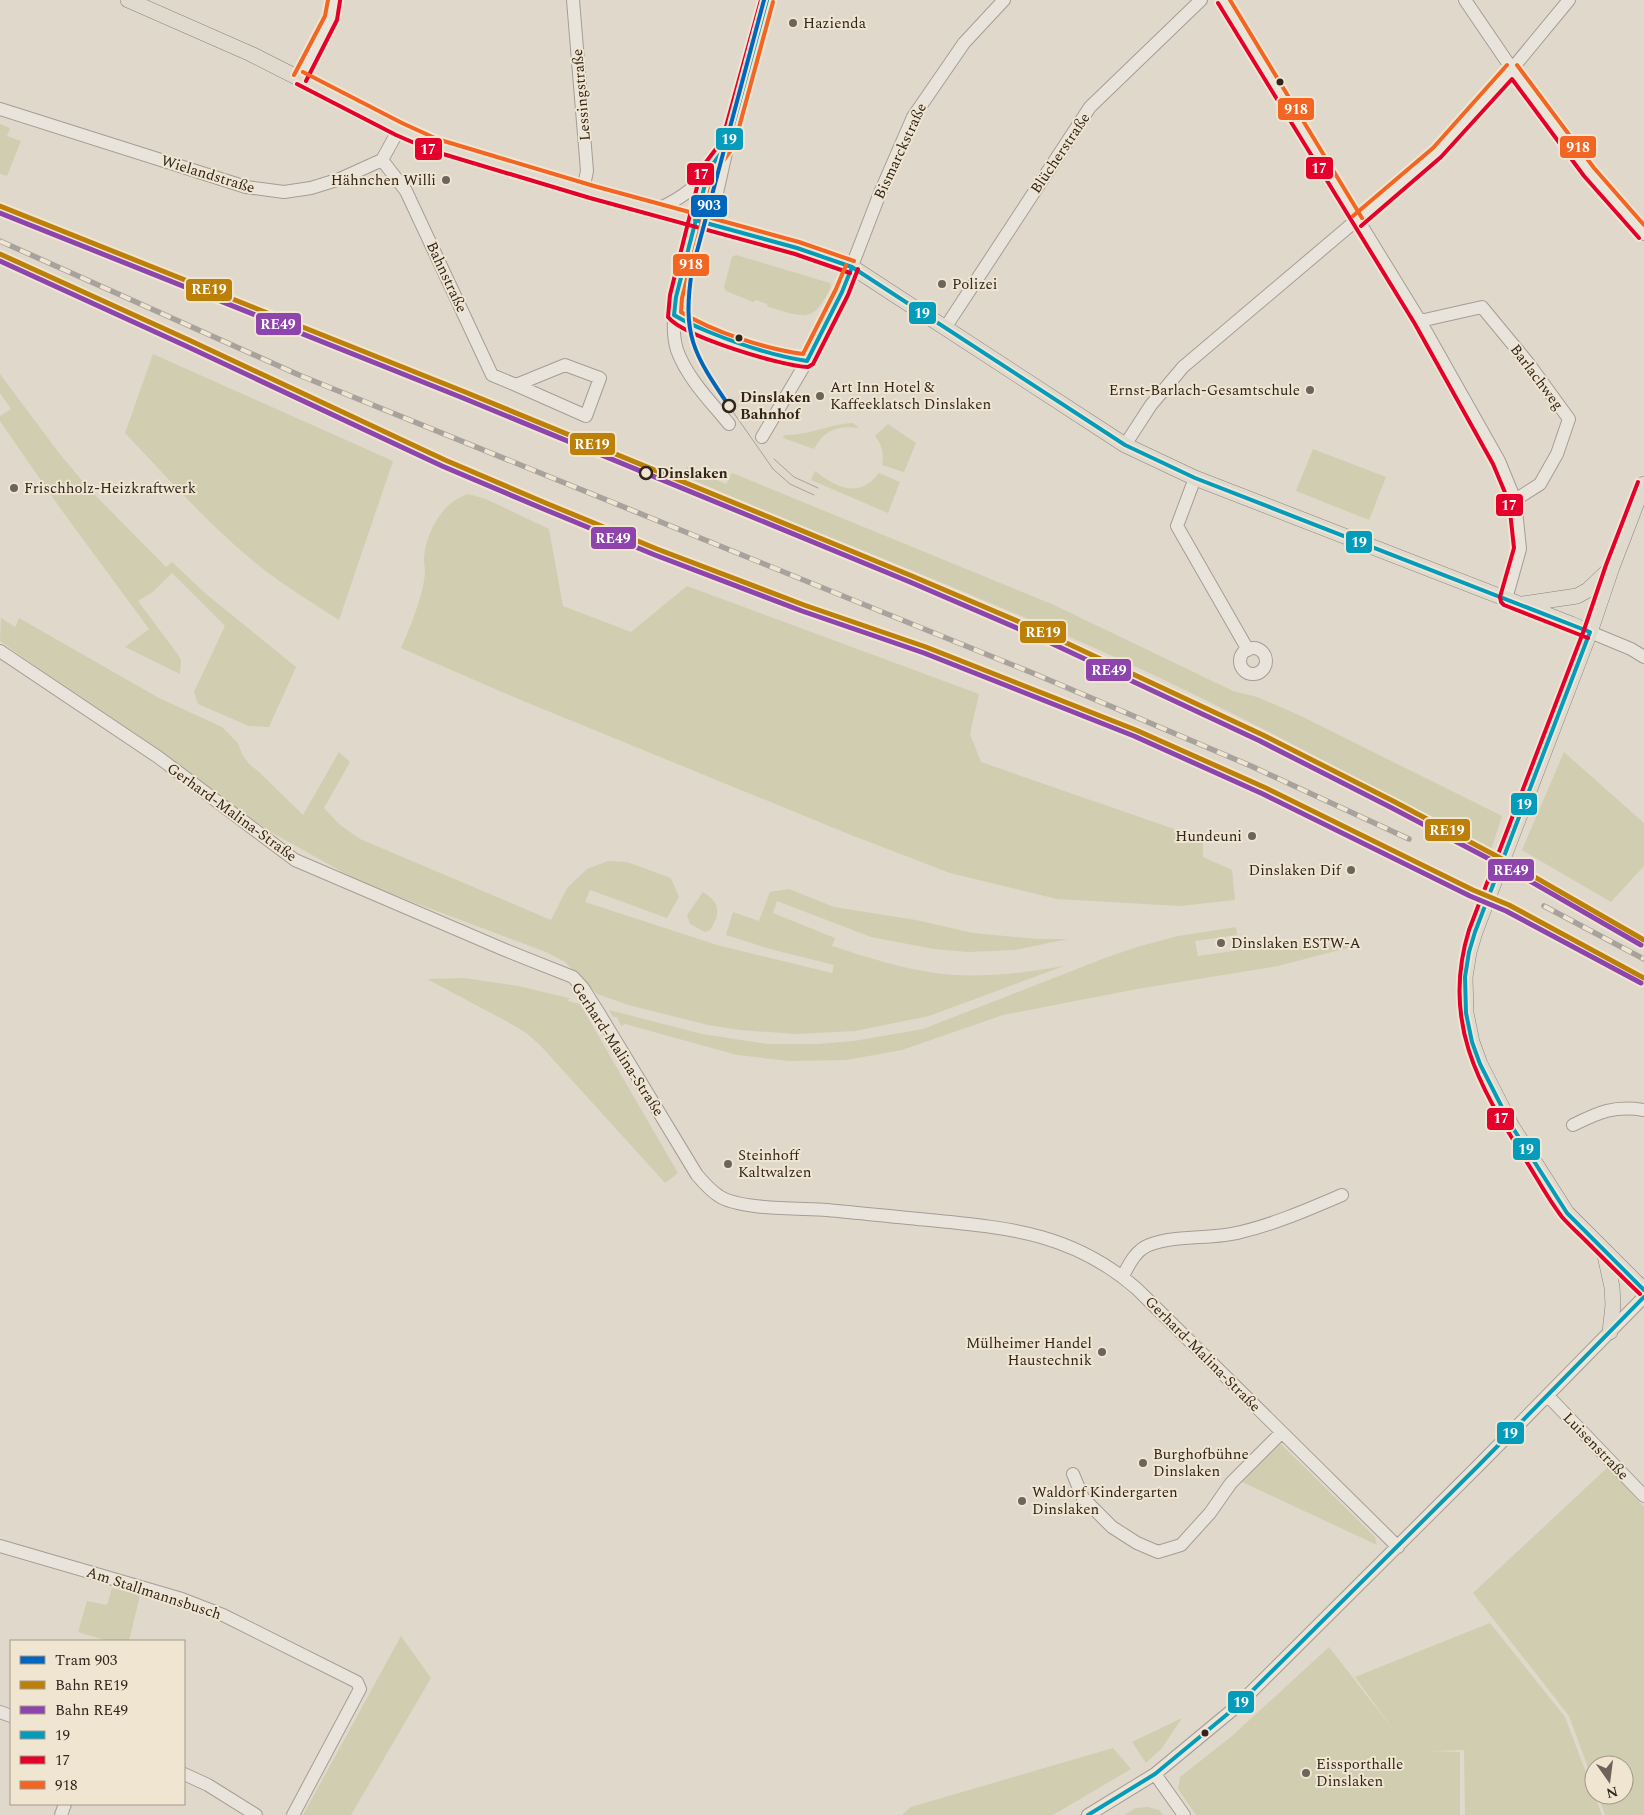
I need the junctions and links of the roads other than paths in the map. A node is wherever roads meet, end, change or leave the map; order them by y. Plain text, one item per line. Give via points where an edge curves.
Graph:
1 (128, 0) edge
2 (334, 0) edge
3 (573, 0) edge
4 (767, 0) edge
5 (1201, 0) edge
6 (1224, 0) edge
7 (1465, 0) edge
8 (1569, 0) edge
9 (998, 2) edge
10 (1512, 69) junction
11 (300, 78) junction
12 (0, 109) edge
13 (399, 129) junction
14 (728, 144) junction
15 (382, 160) junction
16 (709, 169) junction
17 (583, 190) junction
18 (655, 210) junction
19 (1357, 220) junction
20 (702, 222) junction
21 (1644, 234) edge
22 (852, 266) junction
23 (1420, 321) junction
24 (945, 328) junction
25 (516, 385) junction
26 (729, 424) dead end
27 (762, 437) dead end
28 (1125, 445) junction
29 (1195, 478) junction
30 (1644, 484) edge
31 (1515, 500) junction
32 (1612, 567) junction
33 (1513, 602) junction
34 (1590, 632) junction
35 (1248, 650) dead end
36 (0, 651) edge
37 (1644, 657) edge
38 (1644, 1110) edge
39 (1573, 1125) dead end
40 (1342, 1195) dead end
41 (1604, 1251) junction
42 (1123, 1276) junction
43 (1644, 1290) edge
44 (1644, 1297) edge
45 (1610, 1332) junction
46 (1548, 1396) junction
47 (1281, 1433) junction
48 (1073, 1474) dead end
49 (1644, 1496) edge
50 (0, 1546) edge
51 (1398, 1546) junction
52 (185, 1774) edge
53 (1155, 1774) junction
54 (256, 1815) edge
55 (293, 1815) edge
56 (1088, 1815) edge
57 (1184, 1815) edge

1 - 11 main road
2 - 11 street via 331,18
3 - 17 street, Lessingstraße via 587,172
4 - 14 street
5 - 24 street, Blücherstraße via 1090,108
6 - 19 street
7 - 10 street
8 - 10 street
9 - 22 street, Bismarckstraße via 964,43 913,117
10 - 19 street via 1437,152
10 - 21 street via 1589,172
11 - 13 main road
12 - 15 street, Wielandstraße via 265,191 311,188
13 - 15 street
13 - 17 main road via 436,145
14 - 16 street
14 - 20 street
15 - 25 street, Bahnstraße via 406,192 492,375
16 - 18 street via 686,194
16 - 20 street
17 - 18 main road
18 - 20 main road
19 - 23 street
19 - 28 street via 1183,367 1151,405
20 - 22 main road
20 - 26 street via 676,297 674,326 677,350 682,362
22 - 24 main road
22 - 27 street, Bismarckstraße via 807,362
23 - 31 street via 1500,461
23 - 31 street, Barlachweg via 1482,308 1569,419 1558,454 1540,484
24 - 28 main road
25 - 25 street, Bahnstraße via 586,416 600,378 566,366
28 - 29 main road
29 - 33 main road
29 - 35 street via 1177,526
30 - 32 main road
31 - 33 street via 1520,550
32 - 33 main road via 1577,596
32 - 34 main road
33 - 34 main road
34 - 37 street
34 - 41 main road via 1475,932 1465,977 1466,1013 1480,1064 1541,1175 1567,1213
36 - 42 street, Gerhard-Malina-Straße via 158,757 295,860 573,977 600,1015 696,1175 719,1197 747,1205 997,1227 1047,1237 1085,1253
38 - 39 street via 1612,1109
40 - 42 street via 1240,1233 1148,1245 1133,1258
41 - 43 main road
41 - 45 main road via 1614,1305
42 - 47 street, Gerhard-Malina-Straße
44 - 45 street
45 - 46 street
46 - 49 street, Luisenstraße
46 - 51 street
47 - 48 street via 1231,1483 1181,1545 1158,1552 1112,1528 1084,1498
47 - 51 street, Gerhard-Malina-Straße
50 - 55 street, Am Stallmannsbusch via 190,1602 223,1615 356,1682 360,1689
51 - 53 street via 1236,1707
52 - 54 street
53 - 56 street
53 - 57 street

